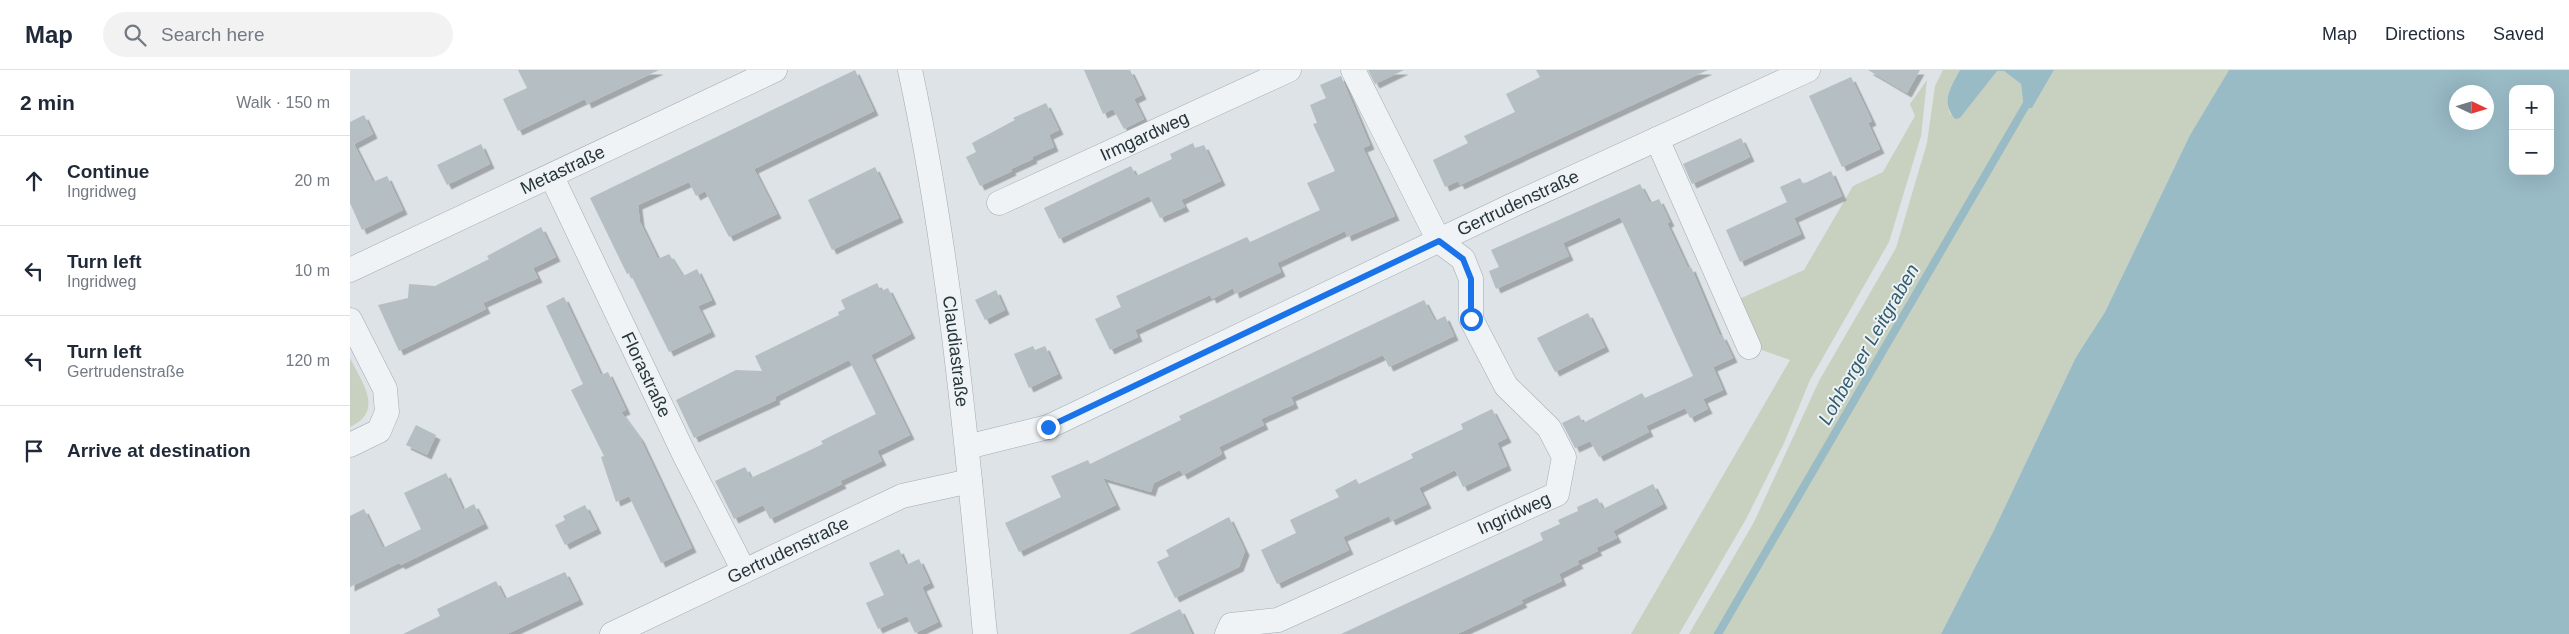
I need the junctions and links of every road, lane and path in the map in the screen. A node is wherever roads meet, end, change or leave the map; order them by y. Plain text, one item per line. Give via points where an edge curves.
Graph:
1 (775, 70) edge
2 (910, 70) edge
3 (1289, 70) edge
4 (1353, 70) edge
5 (1808, 70) edge
6 (1657, 139) junction
7 (552, 177) junction
8 (999, 203) dead end
9 (1439, 241) junction
10 (350, 270) edge
11 (350, 320) edge
12 (1749, 347) dead end
13 (350, 445) edge
14 (967, 446) junction
15 (970, 481) junction
16 (744, 571) junction
17 (612, 634) edge
18 (985, 634) edge
19 (1227, 634) edge

1 - 7 street, Metastraße
2 - 14 street, Claudiastraße via 928,161
3 - 8 street, Irmgardweg
4 - 9 street
5 - 6 street, Gertrudenstraße
6 - 9 street, Gertrudenstraße
6 - 12 street
7 - 10 street, Metastraße
7 - 16 street, Florastraße via 684,456
9 - 14 street, Gertrudenstraße via 1048,427
9 - 19 street, Ingridweg via 1463,259 1471,279 1471,319 1506,386 1549,428 1564,457 1557,494 1278,620 1231,625
11 - 13 street via 385,389 387,412 379,431
14 - 15 street, Claudiastraße
15 - 16 street, Gertrudenstraße via 902,496
15 - 18 street, Claudiastraße
16 - 17 street, Gertrudenstraße

